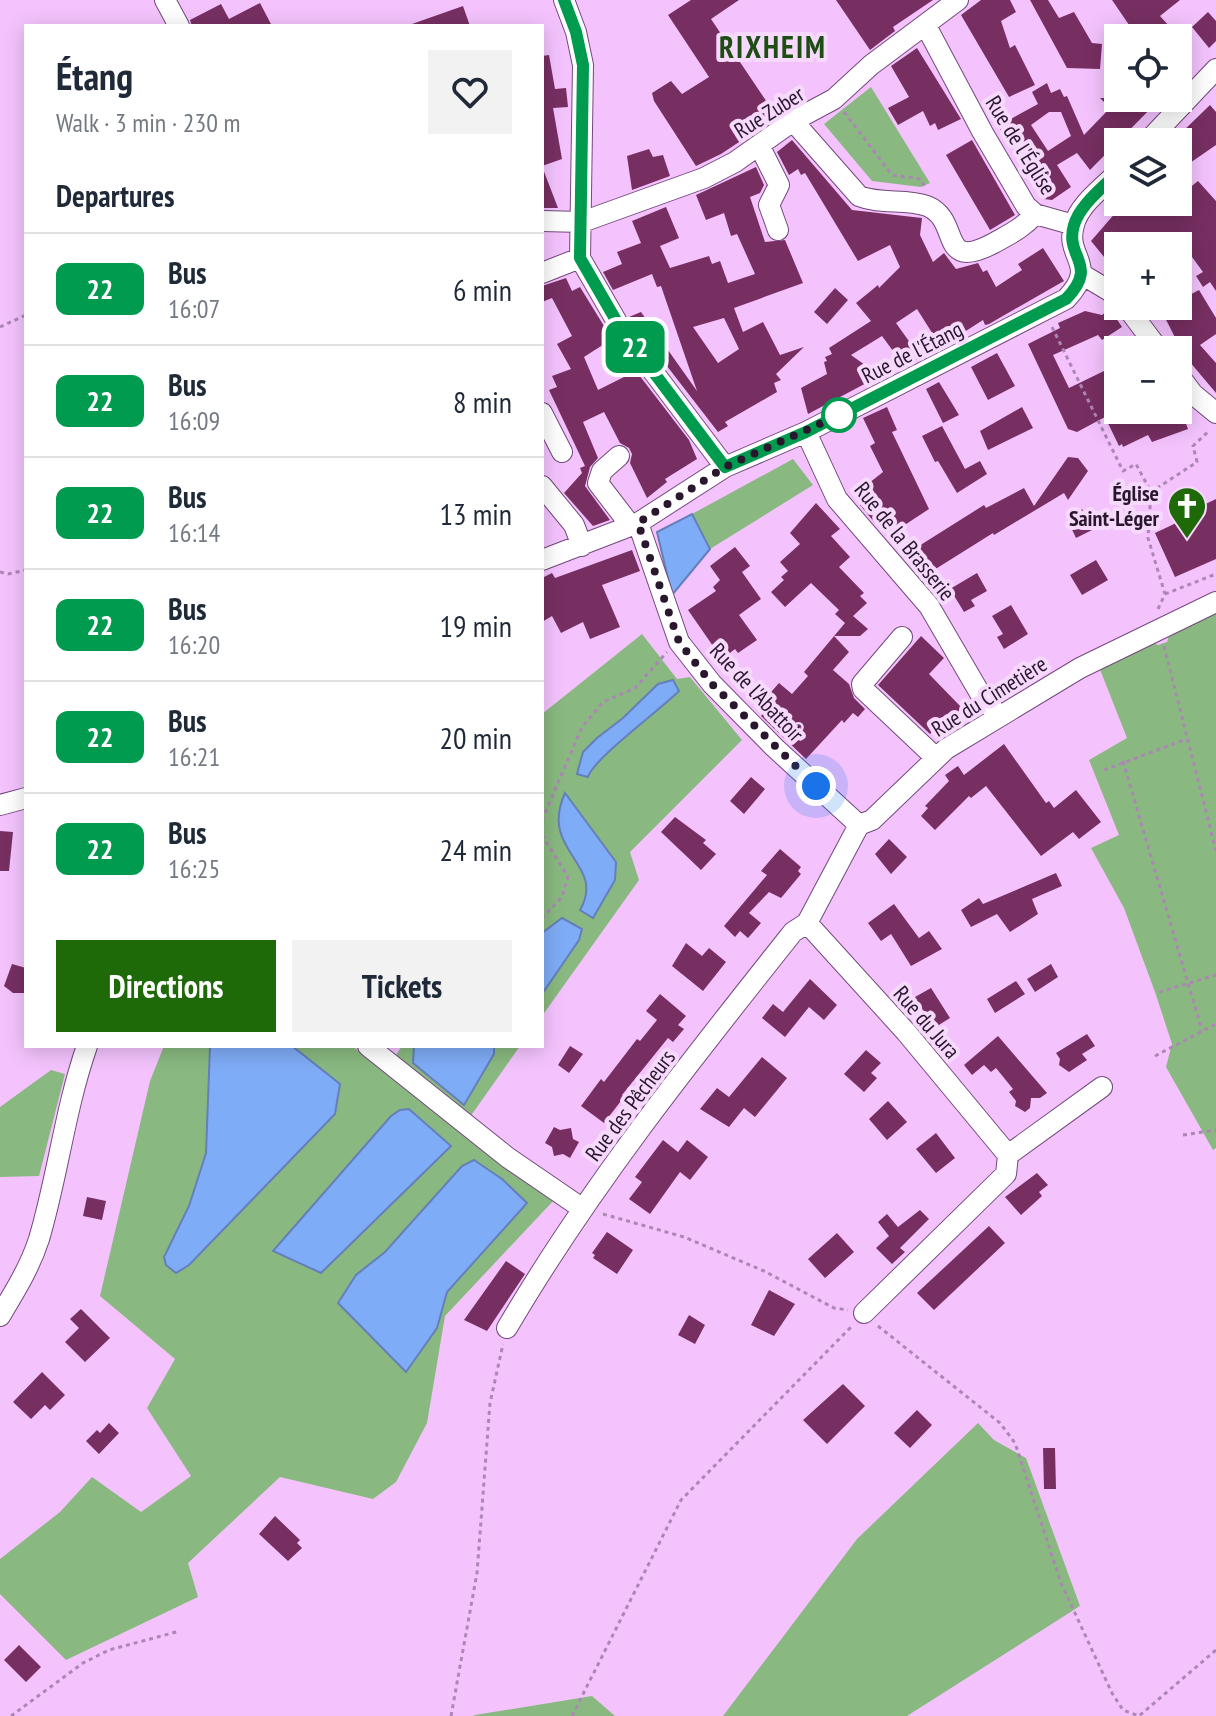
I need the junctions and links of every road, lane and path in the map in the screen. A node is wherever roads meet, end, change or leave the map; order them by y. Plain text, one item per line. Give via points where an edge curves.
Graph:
1 (165, 0) edge
2 (958, 0) edge
3 (567, 7) edge
4 (178, 24) edge
5 (926, 26) junction
6 (1216, 69) edge
7 (834, 99) junction
8 (793, 121) junction
9 (1160, 128) edge
10 (759, 145) junction
11 (1104, 186) edge
12 (926, 205) junction
13 (1035, 214) junction
14 (544, 221) edge
15 (582, 222) junction
16 (1074, 225) junction
17 (778, 230) dead end
18 (580, 258) junction
19 (544, 272) edge
20 (1083, 275) junction
21 (1104, 288) edge
22 (1045, 313) junction
23 (24, 316) edge
24 (0, 327) edge
25 (1192, 393) edge
26 (1216, 413) edge
27 (544, 417) edge
28 (1216, 425) edge
29 (806, 432) junction
30 (562, 452) dead end
31 (619, 456) dead end
32 (725, 467) junction
33 (544, 488) edge
34 (1151, 492) junction
35 (634, 524) junction
36 (582, 546) junction
37 (544, 559) edge
38 (24, 570) edge
39 (0, 572) edge
40 (1216, 574) edge
41 (1165, 594) junction
42 (1216, 602) edge
43 (1157, 630) junction
44 (902, 637) dead end
45 (679, 642) junction
46 (1000, 716) junction
47 (1188, 739) junction
48 (935, 757) junction
49 (1123, 761) junction
50 (1104, 770) dead end
51 (24, 799) edge
52 (0, 805) edge
53 (544, 815) edge
54 (859, 825) junction
55 (544, 838) edge
56 (1216, 851) edge
57 (544, 916) edge
58 (807, 923) junction
59 (1216, 975) edge
60 (1188, 983) junction
61 (1159, 992) dead end
62 (1216, 1024) edge
63 (1202, 1031) junction
64 (86, 1048) edge
65 (371, 1048) edge
66 (1155, 1056) dead end
67 (1102, 1087) dead end
68 (1216, 1130) edge
69 (1183, 1135) dead end
70 (1008, 1155) junction
71 (583, 1209) junction
72 (605, 1215) dead end
73 (864, 1313) junction
74 (0, 1316) edge
75 (507, 1328) joint
76 (180, 1631) dead end
77 (1216, 1650) edge
78 (11, 1716) edge
79 (451, 1716) edge
80 (572, 1716) edge

1 - 4 street
2 - 5 street, Rue Zuber
3 - 15 street via 583,65
5 - 7 street, Rue Zuber
5 - 13 street, Rue de l'Église via 983,133
6 - 9 street
7 - 8 street, Rue Zuber
7 - 12 path via 892,175 921,179
8 - 10 street, Rue Zuber
8 - 12 street via 859,196
10 - 15 street, Rue Zuber via 704,178
10 - 17 street via 779,185 769,205
11 - 16 street
12 - 13 street via 938,213 956,248 974,253 1024,227
13 - 16 street, Rue de l'Église
14 - 15 street
15 - 18 street
16 - 20 street
18 - 19 street
18 - 32 street via 621,329
20 - 21 street
20 - 22 street, Rue de l'Étang via 1078,287
22 - 29 street, Rue de l'Étang
22 - 34 path via 1123,471 1136,464
23 - 24 path
25 - 26 street
27 - 30 street
28 - 34 path via 1193,446 1197,462
29 - 32 street, Rue de l'Étang
29 - 46 street, Rue de la Brasserie via 837,499 916,588 985,702
31 - 35 street, Rue de l'Abattoir via 602,471 598,483
32 - 35 street, Rue de l'Étang
33 - 36 street via 574,525
34 - 41 path via 1148,538
35 - 36 street, Rue de l'Étang
35 - 45 street, Rue de l'Abattoir
36 - 37 street, Rue de l'Étang
38 - 39 path
40 - 41 path
41 - 43 path via 1156,612
42 - 43 street, Rue du Cimetière
43 - 46 street, Rue du Cimetière
43 - 47 path
44 - 48 street via 862,684
45 - 53 path via 635,688 603,702 582,727
45 - 54 street, Rue de l'Abattoir via 743,716
46 - 48 street, Rue du Cimetière
47 - 49 path
47 - 56 path
48 - 54 street, Rue du Cimetière via 872,820
49 - 50 path
49 - 60 path
51 - 52 street
54 - 58 street, Rue du Cimetière
55 - 57 path via 568,877 562,897
58 - 70 street, Rue du Jura
58 - 71 street, Rue des Pêcheurs via 793,932 752,983
59 - 60 path
60 - 61 path
60 - 63 path
62 - 63 path
63 - 66 path
64 - 74 street via 38,1239
65 - 71 street via 507,1157
67 - 70 street
68 - 69 path
70 - 73 street via 1006,1174
71 - 75 street, Rue des Pêcheurs
72 - 73 path via 684,1237 834,1308
73 - 77 path via 1000,1423 1015,1443 1061,1583 1123,1710 1139,1716
73 - 80 path via 681,1500
75 - 79 path via 490,1403 477,1573
76 - 78 path via 109,1650 83,1663

